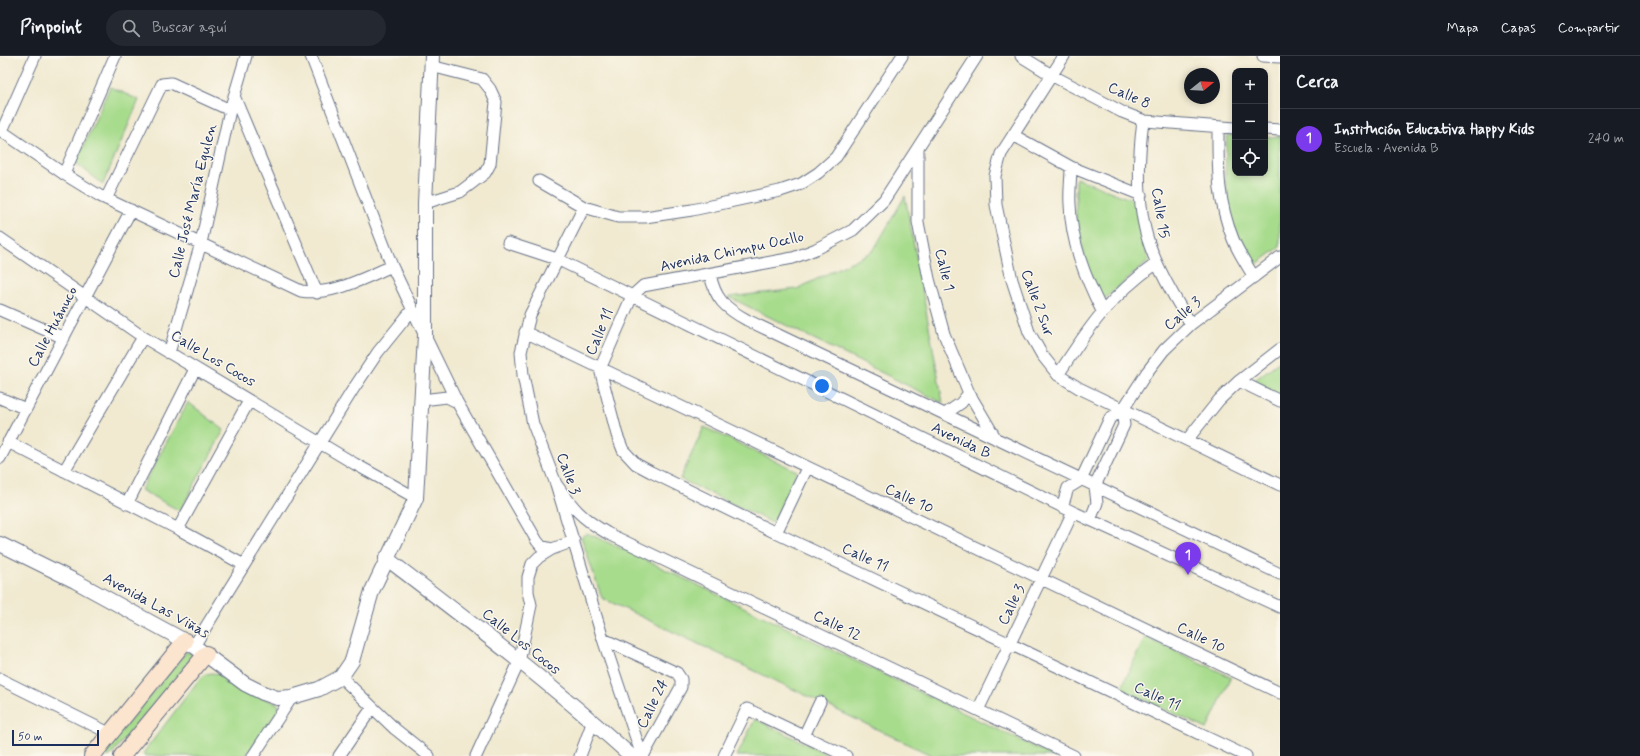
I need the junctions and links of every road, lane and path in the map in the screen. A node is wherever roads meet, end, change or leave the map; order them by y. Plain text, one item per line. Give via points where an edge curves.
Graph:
1 (35, 56) edge
2 (115, 56) edge
3 (246, 56) edge
4 (311, 56) edge
5 (902, 56) edge
6 (977, 56) edge
7 (1021, 56) edge
8 (1064, 56) edge
9 (1263, 56) edge
10 (1280, 57) edge
11 (431, 61) edge
12 (1053, 76) junction
13 (234, 96) junction
14 (230, 110) junction
15 (1143, 120) junction
16 (1218, 127) junction
17 (1232, 128) edge
18 (1268, 129) edge
19 (1, 130) edge
20 (1280, 130) edge
21 (1013, 135) junction
22 (918, 149) junction
23 (1071, 167) junction
24 (64, 174) junction
25 (539, 181) dead end
26 (1141, 195) junction
27 (106, 199) junction
28 (425, 203) junction
29 (584, 207) junction
30 (131, 210) junction
31 (0, 238) edge
32 (200, 243) junction
33 (508, 243) dead end
34 (1280, 257) edge
35 (557, 260) junction
36 (1157, 263) junction
37 (392, 266) junction
38 (710, 274) junction
39 (1254, 277) junction
40 (317, 293) junction
41 (632, 296) junction
42 (85, 298) junction
43 (0, 310) edge
44 (412, 310) junction
45 (1102, 310) junction
46 (1191, 324) junction
47 (525, 332) junction
48 (425, 336) junction
49 (142, 337) junction
50 (64, 338) junction
51 (1280, 349) edge
52 (169, 353) junction
53 (195, 369) junction
54 (600, 369) junction
55 (1058, 375) junction
56 (1239, 380) junction
57 (969, 393) junction
58 (0, 398) edge
59 (422, 400) junction
60 (249, 401) junction
61 (1280, 401) edge
62 (457, 402) junction
63 (26, 409) junction
64 (1122, 411) junction
65 (944, 414) junction
66 (996, 439) junction
67 (1187, 440) junction
68 (8, 442) junction
69 (319, 443) junction
70 (0, 458) edge
71 (808, 468) junction
72 (64, 471) junction
73 (1081, 480) junction
74 (556, 484) junction
75 (1280, 484) edge
76 (1095, 486) junction
77 (416, 498) junction
78 (127, 504) junction
79 (1062, 507) junction
80 (1073, 512) junction
81 (1090, 520) junction
82 (588, 522) junction
83 (178, 529) junction
84 (776, 533) junction
85 (573, 537) junction
86 (0, 544) edge
87 (552, 549) junction
88 (386, 558) junction
89 (244, 565) junction
90 (1280, 574) edge
91 (1041, 578) junction
92 (1280, 607) edge
93 (603, 640) junction
94 (1010, 644) junction
95 (195, 647) junction
96 (519, 662) junction
97 (341, 677) junction
98 (0, 679) edge
99 (1280, 693) edge
100 (292, 697) junction
101 (820, 702) dead end
102 (372, 708) junction
103 (978, 710) junction
104 (593, 721) junction
105 (110, 734) junction
106 (804, 736) junction
107 (127, 755) edge
108 (92, 756) edge
109 (252, 756) edge
110 (339, 756) edge
111 (429, 756) edge
112 (476, 756) edge
113 (580, 756) edge
114 (631, 756) edge
115 (642, 756) edge
116 (724, 756) edge
117 (846, 756) edge
118 (1074, 756) edge
119 (1246, 756) edge

1 - 19 street
2 - 24 street
3 - 13 street, Calle José María Egulen
4 - 37 street
5 - 29 street via 836,158 800,184 780,191 645,217 618,217
6 - 22 street, Avenida Chimpu Occllo
7 - 12 street, Calle 8
8 - 12 street, Calle 2 Sur
9 - 10 street
11 - 28 street
11 - 28 street via 482,79 490,88 496,102 490,164 484,173 460,192
12 - 15 street, Calle 8 via 1122,112
12 - 21 street, Calle 2 Sur
13 - 14 street, Calle José María Egulen
13 - 40 street
14 - 27 street via 171,83 162,84
14 - 32 street, Calle José María Egulen
15 - 16 street, Calle 8
15 - 26 street, Calle 15 via 1139,150
16 - 17 street, Calle 8
16 - 39 street via 1217,178 1223,210 1233,241
18 - 20 street
19 - 24 street
21 - 23 street
21 - 55 street, Calle 2 Sur via 1001,154 995,176 996,205 1002,242 1029,332 1042,355
22 - 38 street, Avenida Chimpu Occllo via 884,200 853,230 793,258
22 - 57 street, Calle 1 via 918,222 929,279 944,334
23 - 26 street
23 - 45 street via 1070,204 1074,237 1086,278
24 - 27 street
25 - 29 street
26 - 36 street, Calle 15 via 1144,223
27 - 30 street
28 - 48 street
29 - 35 street, Calle 3
30 - 32 street
30 - 42 street, Calle Huánuco
31 - 42 street, Calle Los Cocos
32 - 40 street via 301,291
32 - 52 street, Calle José María Egulen
33 - 35 street
34 - 39 street, Calle 3
35 - 41 street
35 - 47 street, Calle 3 via 530,315
36 - 45 street via 1133,280
36 - 46 street, Calle 15 via 1170,291
37 - 40 street via 345,286
37 - 44 street
38 - 41 street, Avenida Chimpu Occllo via 643,286
38 - 65 street, Avenida B via 713,289 732,312
39 - 46 street, Calle 3
41 - 54 street, Calle 11
41 - 79 street, Avenida B
42 - 49 street, Calle Los Cocos
42 - 50 street, Calle Huánuco
43 - 50 street
44 - 48 street
44 - 69 street via 374,359
45 - 55 street
46 - 64 street, Calle 3 via 1164,350
47 - 54 street, Calle 10
47 - 74 street, Calle 3 via 521,352 526,396 532,424
48 - 59 street
48 - 62 street
49 - 52 street, Calle Los Cocos
49 - 72 street
50 - 63 street, Calle Huánuco
51 - 56 street
52 - 53 street, Calle Los Cocos
53 - 60 street, Calle Los Cocos
53 - 78 street
54 - 71 street, Calle 10
54 - 84 street, Calle 11 via 617,435 623,450 636,464
55 - 64 street, Calle 2 Sur
56 - 61 street
56 - 67 street via 1219,400
57 - 65 street via 961,403
57 - 66 street, Calle 1
58 - 63 street
59 - 62 street via 447,397
59 - 77 street
60 - 69 street, Calle Los Cocos
60 - 83 street
62 - 87 street via 537,541 541,546
63 - 68 street, Calle Huánuco
64 - 67 street, Calle 2 Sur
64 - 73 street, Calle 3 via 1110,418
64 - 76 street via 1124,425
65 - 66 street, Avenida B
66 - 73 street, Avenida B
67 - 75 street, Calle 2 Sur
68 - 70 street, Calle Huánuco
68 - 72 street
69 - 77 street, Calle Los Cocos
69 - 89 street
71 - 84 street
71 - 91 street, Calle 10
72 - 78 street
73 - 76 street, Avenida B
73 - 79 street, Calle 3 via 1068,488
74 - 82 street, Calle 12 via 573,508
74 - 85 street, Calle 3
76 - 81 street via 1097,503
76 - 90 street, Avenida B
77 - 88 street
78 - 83 street
79 - 80 street, Avenida B
80 - 81 street, Avenida B
80 - 91 street, Calle 3
81 - 92 street, Avenida B
82 - 85 street
82 - 103 street, Calle 12
83 - 89 street
84 - 94 street, Calle 11
85 - 87 street
85 - 93 street, Calle 3
86 - 95 street, Avenida Las Viñas via 75,581
87 - 96 street via 532,564 528,577 531,605
88 - 96 street, Calle Los Cocos
88 - 97 street via 372,591 352,661
89 - 95 street
91 - 94 street, Calle 3
91 - 99 street, Calle 10
93 - 115 street, Calle 3
93 - 115 street, Calle 24 via 677,673 681,680 681,687
94 - 103 street, Calle 3
94 - 119 street, Calle 11
95 - 100 street, Avenida Las Viñas via 245,684 277,698
95 - 105 main road
95 - 107 main road
96 - 104 street, Calle Los Cocos
96 - 112 street
97 - 100 street, Avenida Las Viñas via 319,689
97 - 102 street
98 - 105 street
100 - 109 street
101 - 106 street
102 - 110 street
102 - 111 street via 395,730
103 - 118 street, Calle 12
104 - 113 street
104 - 114 street, Calle Los Cocos
105 - 108 main road
106 - 116 street via 747,708
106 - 117 street

